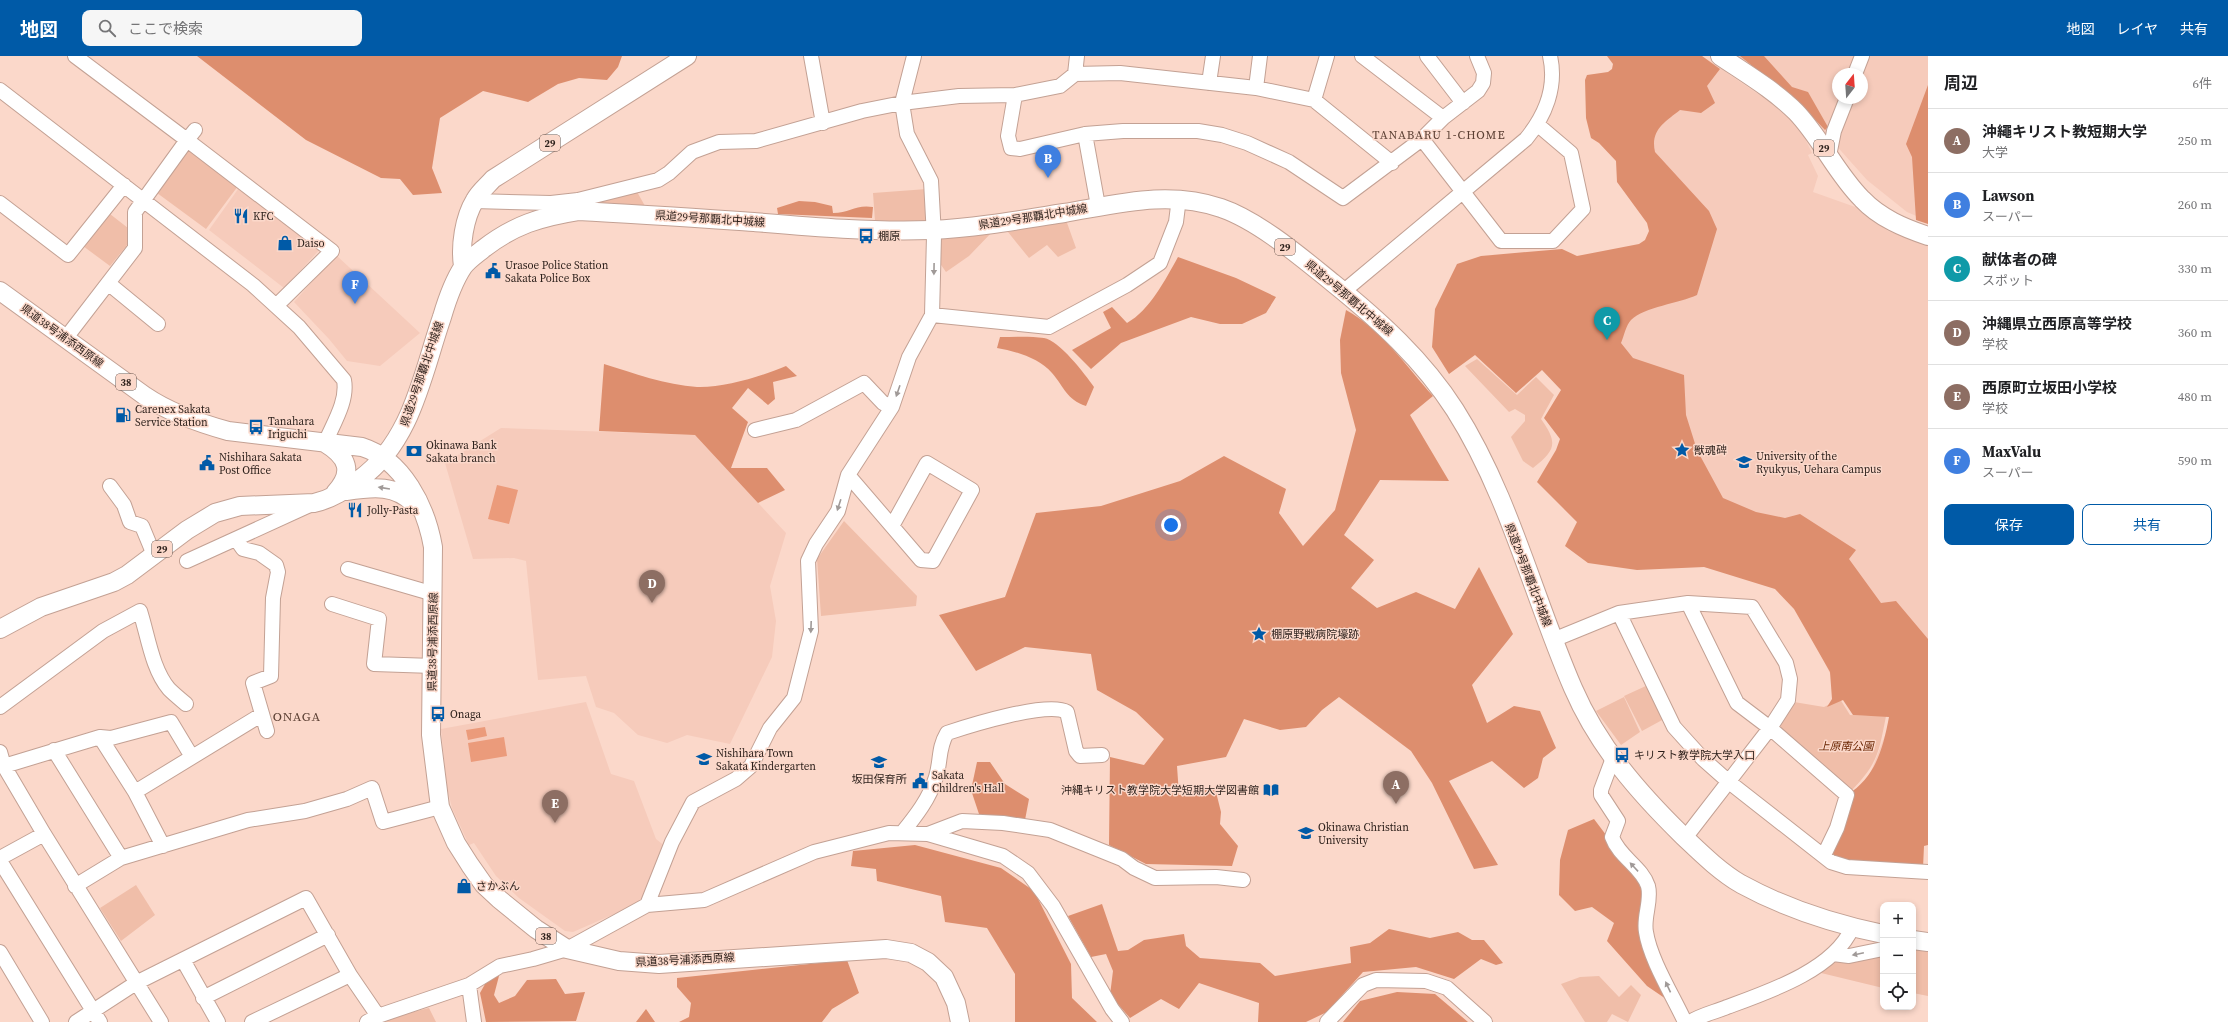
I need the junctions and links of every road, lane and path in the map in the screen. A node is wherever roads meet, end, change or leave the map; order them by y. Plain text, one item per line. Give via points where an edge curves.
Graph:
1 (75, 56) edge
2 (687, 56) edge
3 (811, 56) edge
4 (914, 56) edge
5 (1077, 56) edge
6 (1213, 56) edge
7 (1260, 56) edge
8 (1327, 56) edge
9 (1362, 56) edge
10 (1427, 56) edge
11 (1477, 56) edge
12 (1550, 56) edge
13 (1720, 56) edge
14 (1862, 56) edge
15 (1857, 68) edge
16 (1076, 74) junction
17 (1209, 83) junction
18 (1256, 88) junction
19 (0, 90) edge
20 (1015, 95) junction
21 (1314, 100) junction
22 (902, 103) junction
23 (1463, 103) junction
24 (1844, 104) edge
25 (1443, 118) junction
26 (823, 123) junction
27 (1538, 125) junction
28 (1085, 134) junction
29 (191, 135) junction
30 (1422, 139) junction
31 (1829, 156) junction
32 (1392, 163) junction
33 (124, 185) junction
34 (1463, 192) junction
35 (1179, 198) junction
36 (143, 200) junction
37 (474, 201) junction
38 (0, 203) edge
39 (578, 206) junction
40 (1098, 206) junction
41 (553, 209) junction
42 (934, 230) junction
43 (1928, 236) edge
44 (464, 266) junction
45 (108, 284) junction
46 (0, 291) edge
47 (1344, 291) junction
48 (277, 305) junction
49 (932, 315) junction
50 (158, 324) dead end
51 (65, 338) junction
52 (892, 408) junction
53 (755, 430) dead end
54 (326, 443) junction
55 (384, 458) junction
56 (848, 475) junction
57 (110, 486) dead end
58 (338, 494) junction
59 (314, 503) junction
60 (426, 518) junction
61 (892, 526) junction
62 (236, 539) junction
63 (154, 555) junction
64 (187, 561) dead end
65 (348, 569) dead end
66 (434, 594) junction
67 (1688, 603) junction
68 (332, 604) dead end
69 (1619, 613) junction
70 (0, 630) edge
71 (1553, 640) junction
72 (433, 666) junction
73 (186, 704) dead end
74 (0, 707) edge
75 (261, 715) junction
76 (1770, 728) junction
77 (266, 731) dead end
78 (100, 737) junction
79 (54, 750) junction
80 (0, 752) edge
81 (1102, 755) dead end
82 (192, 757) junction
83 (1613, 758) junction
84 (4, 766) junction
85 (1729, 782) junction
86 (135, 792) junction
87 (440, 807) junction
88 (902, 833) junction
89 (44, 834) junction
90 (928, 834) junction
91 (1685, 838) junction
92 (163, 846) junction
93 (1824, 855) junction
94 (0, 858) edge
95 (121, 858) junction
96 (0, 861) edge
97 (1928, 872) edge
98 (1242, 880) dead end
99 (76, 886) junction
100 (647, 905) junction
101 (1852, 928) junction
102 (1880, 933) edge
103 (328, 935) junction
104 (1916, 940) edge
105 (1928, 942) edge
106 (567, 949) junction
107 (1880, 950) edge
108 (0, 952) edge
109 (1833, 954) junction
110 (182, 960) junction
111 (350, 975) junction
112 (136, 983) junction
113 (469, 985) junction
114 (203, 998) junction
115 (96, 1016) edge
116 (372, 1019) edge
117 (42, 1022) edge
118 (76, 1022) edge
119 (161, 1022) edge
120 (218, 1022) edge
121 (252, 1022) edge
122 (474, 1022) edge
123 (960, 1022) edge
124 (1122, 1022) edge
125 (1327, 1022) edge
126 (1485, 1022) edge
127 (1685, 1022) edge
128 (1690, 1022) edge

1 - 29 street
2 - 37 main road, 県道29号那覇北中城線 / 29 via 506,170 493,179
3 - 26 street
4 - 22 street
5 - 16 street
6 - 17 street
7 - 18 street
8 - 21 street
9 - 25 street
10 - 23 street
11 - 23 street via 1484,73 1483,83 1478,91
12 - 27 street via 1550,94
13 - 31 main road, 29 via 1796,112
14 - 15 street
16 - 17 street via 1120,74
16 - 20 street via 1060,86
17 - 18 street
18 - 21 street
19 - 33 street
20 - 22 street via 959,96
20 - 28 street via 1008,136 1011,148 1020,150
21 - 32 street
22 - 26 street via 862,111
22 - 42 street via 907,134 931,181
23 - 25 street
24 - 31 street via 1834,130
25 - 30 street
26 - 39 street via 756,141 719,142 692,152 658,180
27 - 34 street via 1514,151
27 - 34 street via 1572,153 1583,210 1553,240 1501,241
28 - 32 street via 1123,130 1222,135 1289,162 1343,198
28 - 40 street
29 - 36 street
29 - 48 street via 332,251
30 - 32 street
30 - 34 street
31 - 43 main road, 29 via 1863,200 1888,219
33 - 36 street
33 - 38 street via 68,255
34 - 47 street
35 - 40 main road, 県道29号那覇北中城線 / 29 via 1138,199
35 - 47 main road, 県道29号那覇北中城線 / 29 via 1219,207 1249,221
35 - 49 street via 1176,222 1160,263 1127,285 1049,327
36 - 45 street via 135,212 135,248
36 - 48 street via 235,269
37 - 41 street
37 - 44 main road, 県道29号那覇北中城線 / 29 via 464,237
39 - 41 main road, 県道29号那覇北中城線 / 29
39 - 42 main road, 県道29号那覇北中城線 / 29 via 880,231
40 - 42 main road, 県道29号那覇北中城線 / 29 via 1034,218
41 - 44 main road, 県道29号那覇北中城線 / 29 via 512,229
42 -> 49 street
44 - 55 main road, 県道29号那覇北中城線 / 29 via 445,306 410,414
45 - 50 street
45 - 51 street
46 - 51 main road, 県道38号浦添西原線 / 38
47 - 71 main road, 県道29号那覇北中城線 / 29 via 1415,356 1456,412 1489,473
48 - 54 street via 321,351 344,380 346,389
49 -> 52 street via 909,357
51 - 54 main road, 県道38号浦添西原線 / 38 via 155,403 186,418 228,431
52 - 53 street via 883,403 864,383 796,420
52 - 56 street
54 - 55 main road, 県道38号浦添西原線 / 38 via 362,447
54 - 58 main road via 340,453 347,466
55 - 58 main road, 県道29号那覇北中城線 / 29
55 - 60 main road, 県道38号浦添西原線 / 38 via 406,481
56 - 61 street
56 -> 100 street via 838,511 808,561 811,631 794,698 770,728 751,766 736,779 693,802 672,842
57 - 63 street via 124,505 130,522 142,526
58 - 59 main road, 県道29号那覇北中城線 / 29
60 -> 58 main road via 411,500 393,490 380,487
59 - 62 street
59 - 63 main road, 県道29号那覇北中城線 / 29 via 252,505 226,509 200,521
60 - 66 main road, 県道38号浦添西原線 / 38 via 434,557
61 - 61 street via 921,560 933,561 972,490 927,463
62 - 64 street
62 - 75 street via 243,549 259,553 276,565 278,572 273,598 271,676 253,683
63 - 70 main road, 県道29号那覇北中城線 / 29 via 114,582 48,604
65 - 66 street
66 - 72 main road, 県道38号浦添西原線 / 38
67 - 69 street
67 - 76 street via 1737,703
67 - 76 street via 1752,607 1786,663 1790,679 1788,700
68 - 72 street via 379,619 374,664
69 - 71 street
69 - 85 street via 1674,727 1703,759
71 - 83 main road, 県道29号那覇北中城線 / 29 via 1584,713
72 - 87 main road, 県道38号浦添西原線 / 38 via 431,736
73 - 74 street via 169,689 161,674 140,611 103,631
75 - 77 street
75 - 82 street
76 - 85 street
76 - 93 street via 1847,795 1837,828
78 - 79 street
78 - 82 street via 112,738 172,722
78 - 86 street
79 - 84 street
79 - 95 street
80 - 84 street
81 - 88 street via 1080,756 1076,751 1067,712 1061,709 1037,710 947,732 941,743 936,777 929,794
82 - 86 street
83 - 91 main road, 県道29号那覇北中城線 / 29 via 1654,808
127 -> 83 street via 1649,946 1646,931 1648,886 1644,877 1619,851 1612,837 1618,821 1604,800 1601,790
84 - 89 street
85 - 91 street
85 - 93 street
86 - 92 street
87 - 92 street via 383,822 372,788 347,799 305,811 248,820
87 - 106 main road, 県道38号浦添西原線 / 38 via 456,843 484,885 530,925
88 - 90 street
88 - 100 street via 889,832 814,852 704,900
89 - 94 street
89 - 99 street
90 - 98 street via 962,820 1003,823 1050,830 1122,859 1155,878 1216,877
90 - 124 street via 1003,856 1028,873 1053,906
91 - 101 main road, 県道29号那覇北中城線 / 29 via 1716,866 1740,883 1801,911
92 - 95 street
93 - 97 street via 1830,862 1847,866
95 - 99 street
96 - 115 street
99 - 112 street
100 - 106 street
101 - 102 main road, 29
101 - 109 street via 1842,946
103 - 110 street via 306,898
103 - 111 street
103 - 114 street
104 - 105 main road
106 - 113 street via 500,966
106 - 123 main road, 県道38号浦添西原線 / 38 via 590,956 639,964 861,950 900,950 928,962 944,977 956,1002
107 -> 109 street via 1850,956
108 - 117 street
109 - 128 street via 1779,987
110 - 112 street
110 - 114 street
111 - 116 street
111 - 121 street
112 - 115 street
112 - 119 street
113 - 116 street
113 - 122 street
114 - 120 street
115 - 118 street
125 - 126 street via 1363,986 1376,980 1426,981 1447,988

